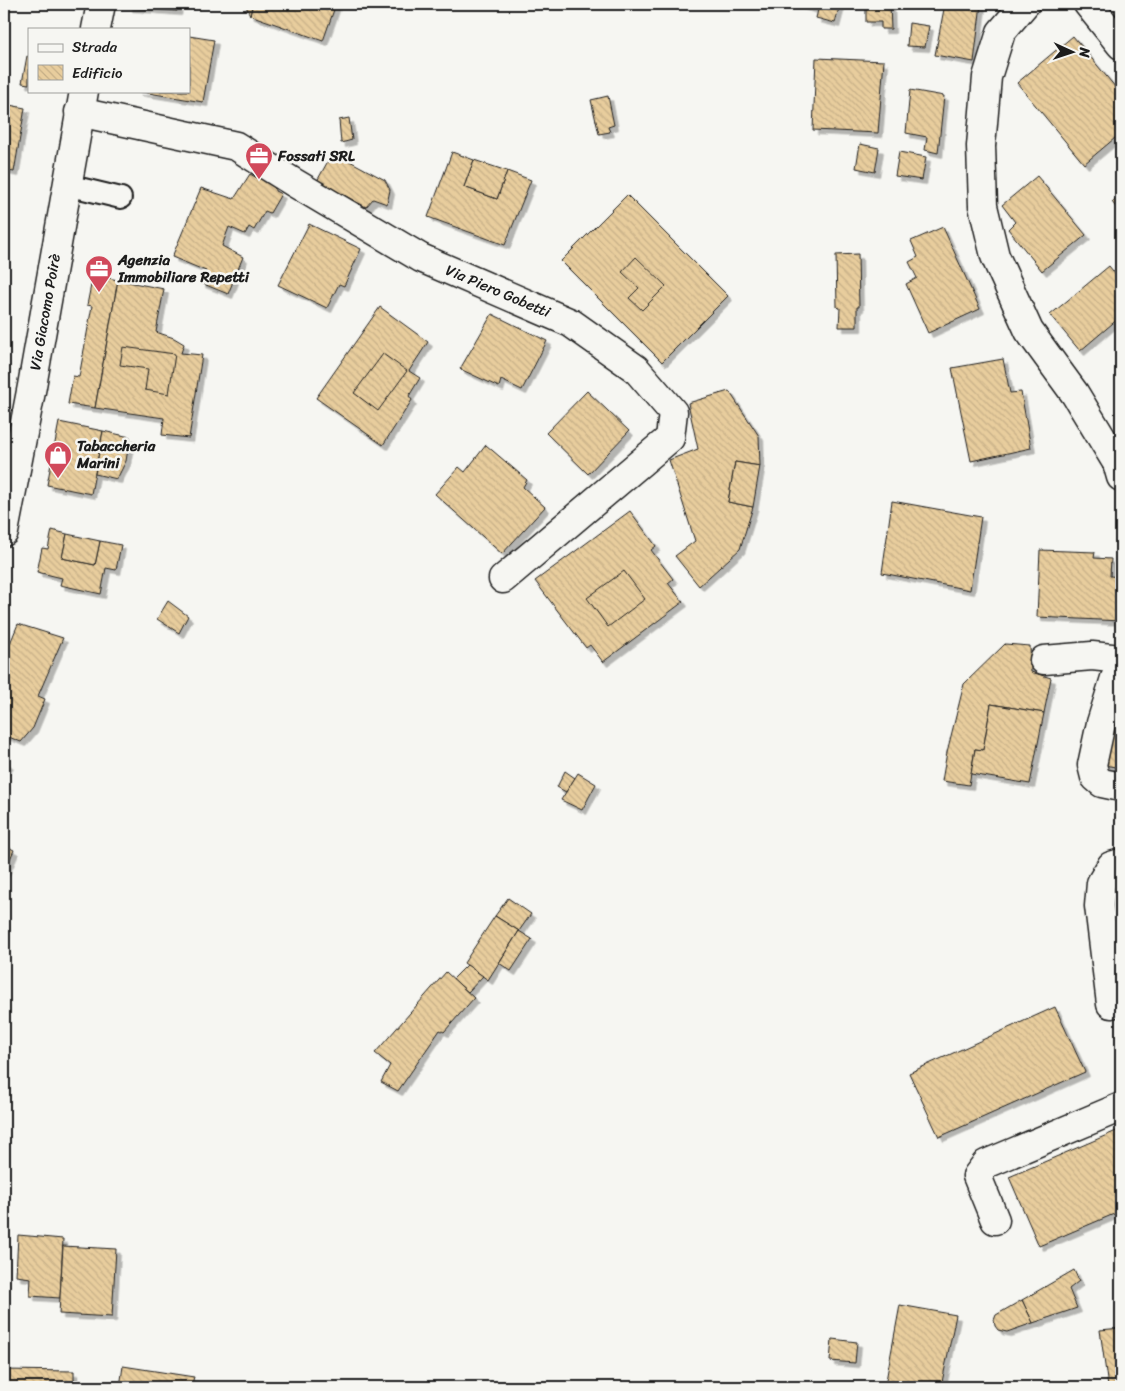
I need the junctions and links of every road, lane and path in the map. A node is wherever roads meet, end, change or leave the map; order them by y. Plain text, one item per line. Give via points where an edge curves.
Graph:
1 (101, 4) edge
2 (1025, 4) edge
3 (1088, 4) edge
4 (96, 28) edge
5 (1121, 45) edge
6 (81, 102) edge
7 (67, 185) junction
8 (121, 198) dead end
9 (1121, 476) edge
10 (4, 532) edge
11 (503, 579) dead end
12 (1121, 659) edge
13 (1044, 660) dead end
14 (1121, 673) edge
15 (1121, 788) edge
16 (1121, 863) edge
17 (1111, 1004) dead end
18 (1121, 1107) edge
19 (995, 1220) dead end

1 - 4 street
2 - 9 street via 1001,32 987,78 981,146 983,206 996,256 1029,331 1075,394 1117,463
3 - 5 street
6 - 7 street, Via Giacomo Poirè
6 - 11 street, Via Piero Gobetti via 236,146 422,258 571,323 636,369 673,412 670,438
7 - 8 lane
7 - 10 street, Via Giacomo Poirè
12 - 13 street via 1092,656
14 - 15 street via 1115,678 1092,765 1095,777 1102,783
16 - 17 street via 1111,866 1101,883 1099,906
18 - 19 street via 986,1164 977,1176

